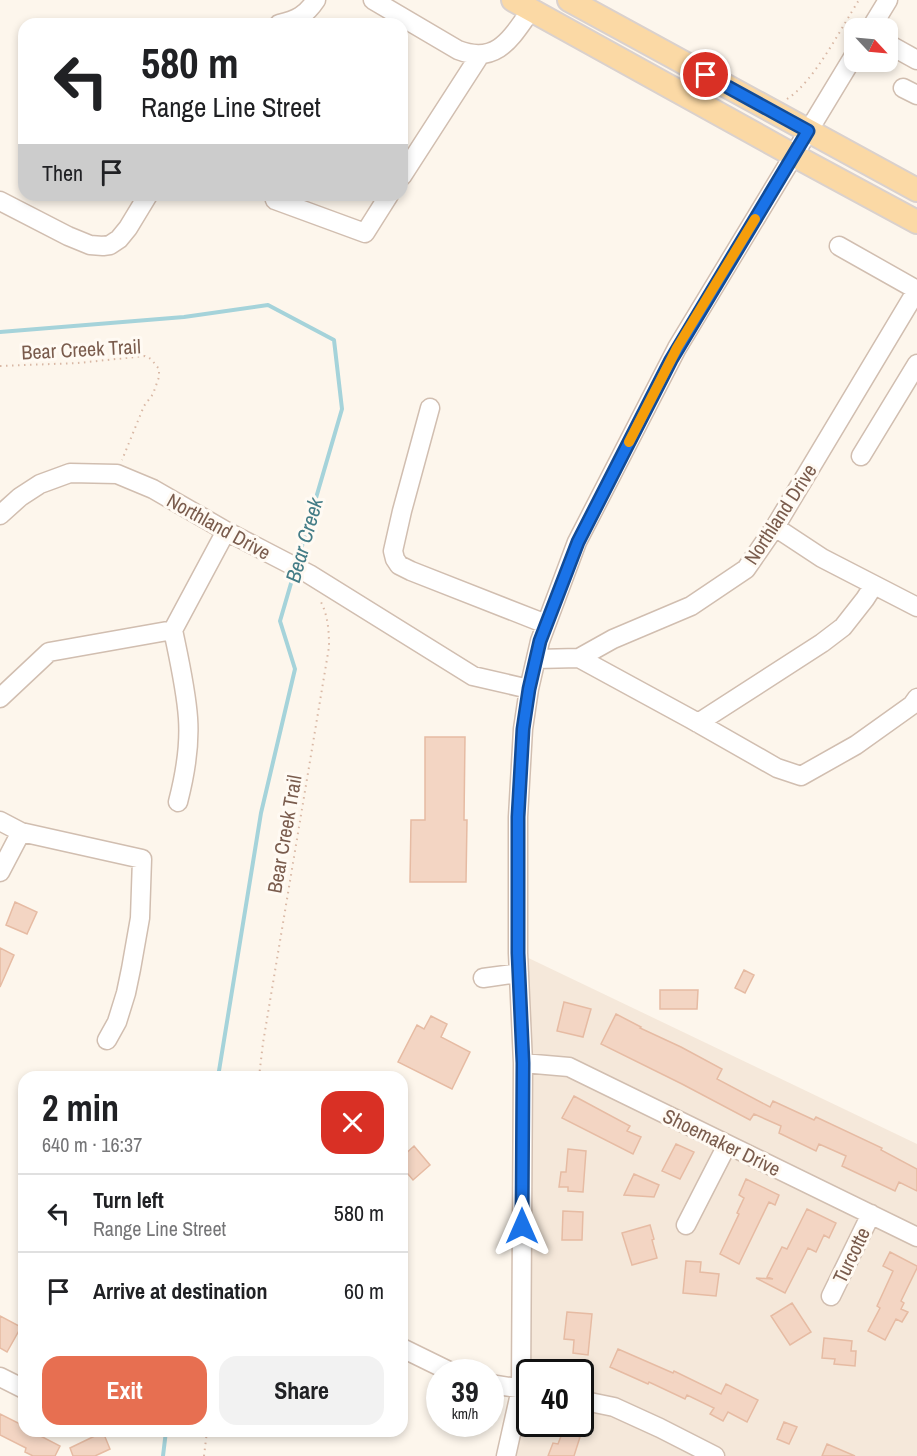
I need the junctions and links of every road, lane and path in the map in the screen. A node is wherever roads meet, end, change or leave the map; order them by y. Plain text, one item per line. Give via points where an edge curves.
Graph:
1 (316, 0) edge
2 (569, 0) edge
3 (859, 0) edge
4 (888, 0) edge
5 (522, 5) edge
6 (590, 6) edge
7 (381, 11) edge
8 (300, 18) edge
9 (395, 18) edge
10 (877, 18) edge
11 (408, 25) edge
12 (898, 50) edge
13 (480, 55) junction
14 (917, 60) edge
15 (844, 72) edge
16 (786, 99) dead end
17 (808, 131) junction
18 (793, 155) junction
19 (408, 167) edge
20 (917, 190) edge
21 (0, 201) edge
22 (144, 201) edge
23 (278, 201) edge
24 (385, 201) edge
25 (917, 222) edge
26 (839, 246) dead end
27 (917, 290) edge
28 (917, 364) edge
29 (0, 366) edge
30 (430, 408) dead end
31 (861, 456) dead end
32 (119, 468) dead end
33 (0, 515) edge
34 (775, 527) junction
35 (226, 531) junction
36 (874, 585) junction
37 (319, 597) dead end
38 (917, 607) edge
39 (546, 624) junction
40 (173, 630) junction
41 (579, 658) junction
42 (536, 659) junction
43 (529, 689) junction
44 (0, 698) edge
45 (915, 704) edge
46 (698, 723) junction
47 (178, 802) dead end
48 (0, 821) edge
49 (21, 832) junction
50 (0, 872) edge
51 (519, 973) junction
52 (483, 978) dead end
53 (107, 1040) dead end
54 (523, 1063) junction
55 (260, 1071) edge
56 (727, 1145) junction
57 (871, 1214) junction
58 (686, 1225) dead end
59 (917, 1237) edge
60 (831, 1296) dead end
61 (408, 1351) edge
62 (525, 1359) edge
63 (426, 1360) edge
64 (0, 1377) edge
65 (18, 1386) edge
66 (594, 1403) edge
67 (516, 1421) edge
68 (206, 1437) edge
69 (204, 1456) edge
70 (506, 1456) edge
71 (715, 1456) edge

1 - 8 street
2 - 6 main road
3 - 16 path via 816,69
4 - 10 street
5 - 13 street via 509,40 496,51
5 - 18 main road
6 - 17 main road
7 - 9 street
11 - 13 street via 458,50
12 - 14 street
13 - 19 street
15 - 17 street
17 - 18 street
17 - 20 main road
18 - 25 main road
18 - 39 street via 671,360 578,542
21 - 22 street via 68,236 103,246 119,238
23 - 24 street via 365,233
26 - 27 street
27 - 34 street, Northland Drive
28 - 31 street
29 - 32 path, Bear Creek Trail via 145,356 151,359 159,369 159,377
30 - 39 street via 402,511 393,551 395,559 399,565
33 - 35 street, Northland Drive via 40,484 69,473 117,474 153,489
34 - 36 street
34 - 41 street, Northland Drive via 746,569 691,606
35 - 40 street
35 - 43 street, Northland Drive via 309,574 473,676
36 - 38 street
36 - 46 street via 843,627
37 - 55 path, Bear Creek Trail via 325,609 329,647
39 - 42 street
40 - 44 street via 49,652
40 - 47 street via 188,718 187,755
41 - 42 street, Northland Drive
41 - 46 street
42 - 43 street
43 - 51 street via 518,817
45 - 46 street via 856,745 801,776 777,768
48 - 49 street
49 - 50 street
49 - 53 street via 142,859 140,918 131,969 117,1022
51 - 52 street
51 - 54 street
54 - 56 street, Shoemaker Drive via 569,1067
54 - 62 street
56 - 57 street, Shoemaker Drive
56 - 58 street
57 - 59 street, Shoemaker Drive
57 - 60 street, Turcotte
61 - 63 street
64 - 65 street
66 - 71 street via 614,1407
67 - 70 street
68 - 69 path

